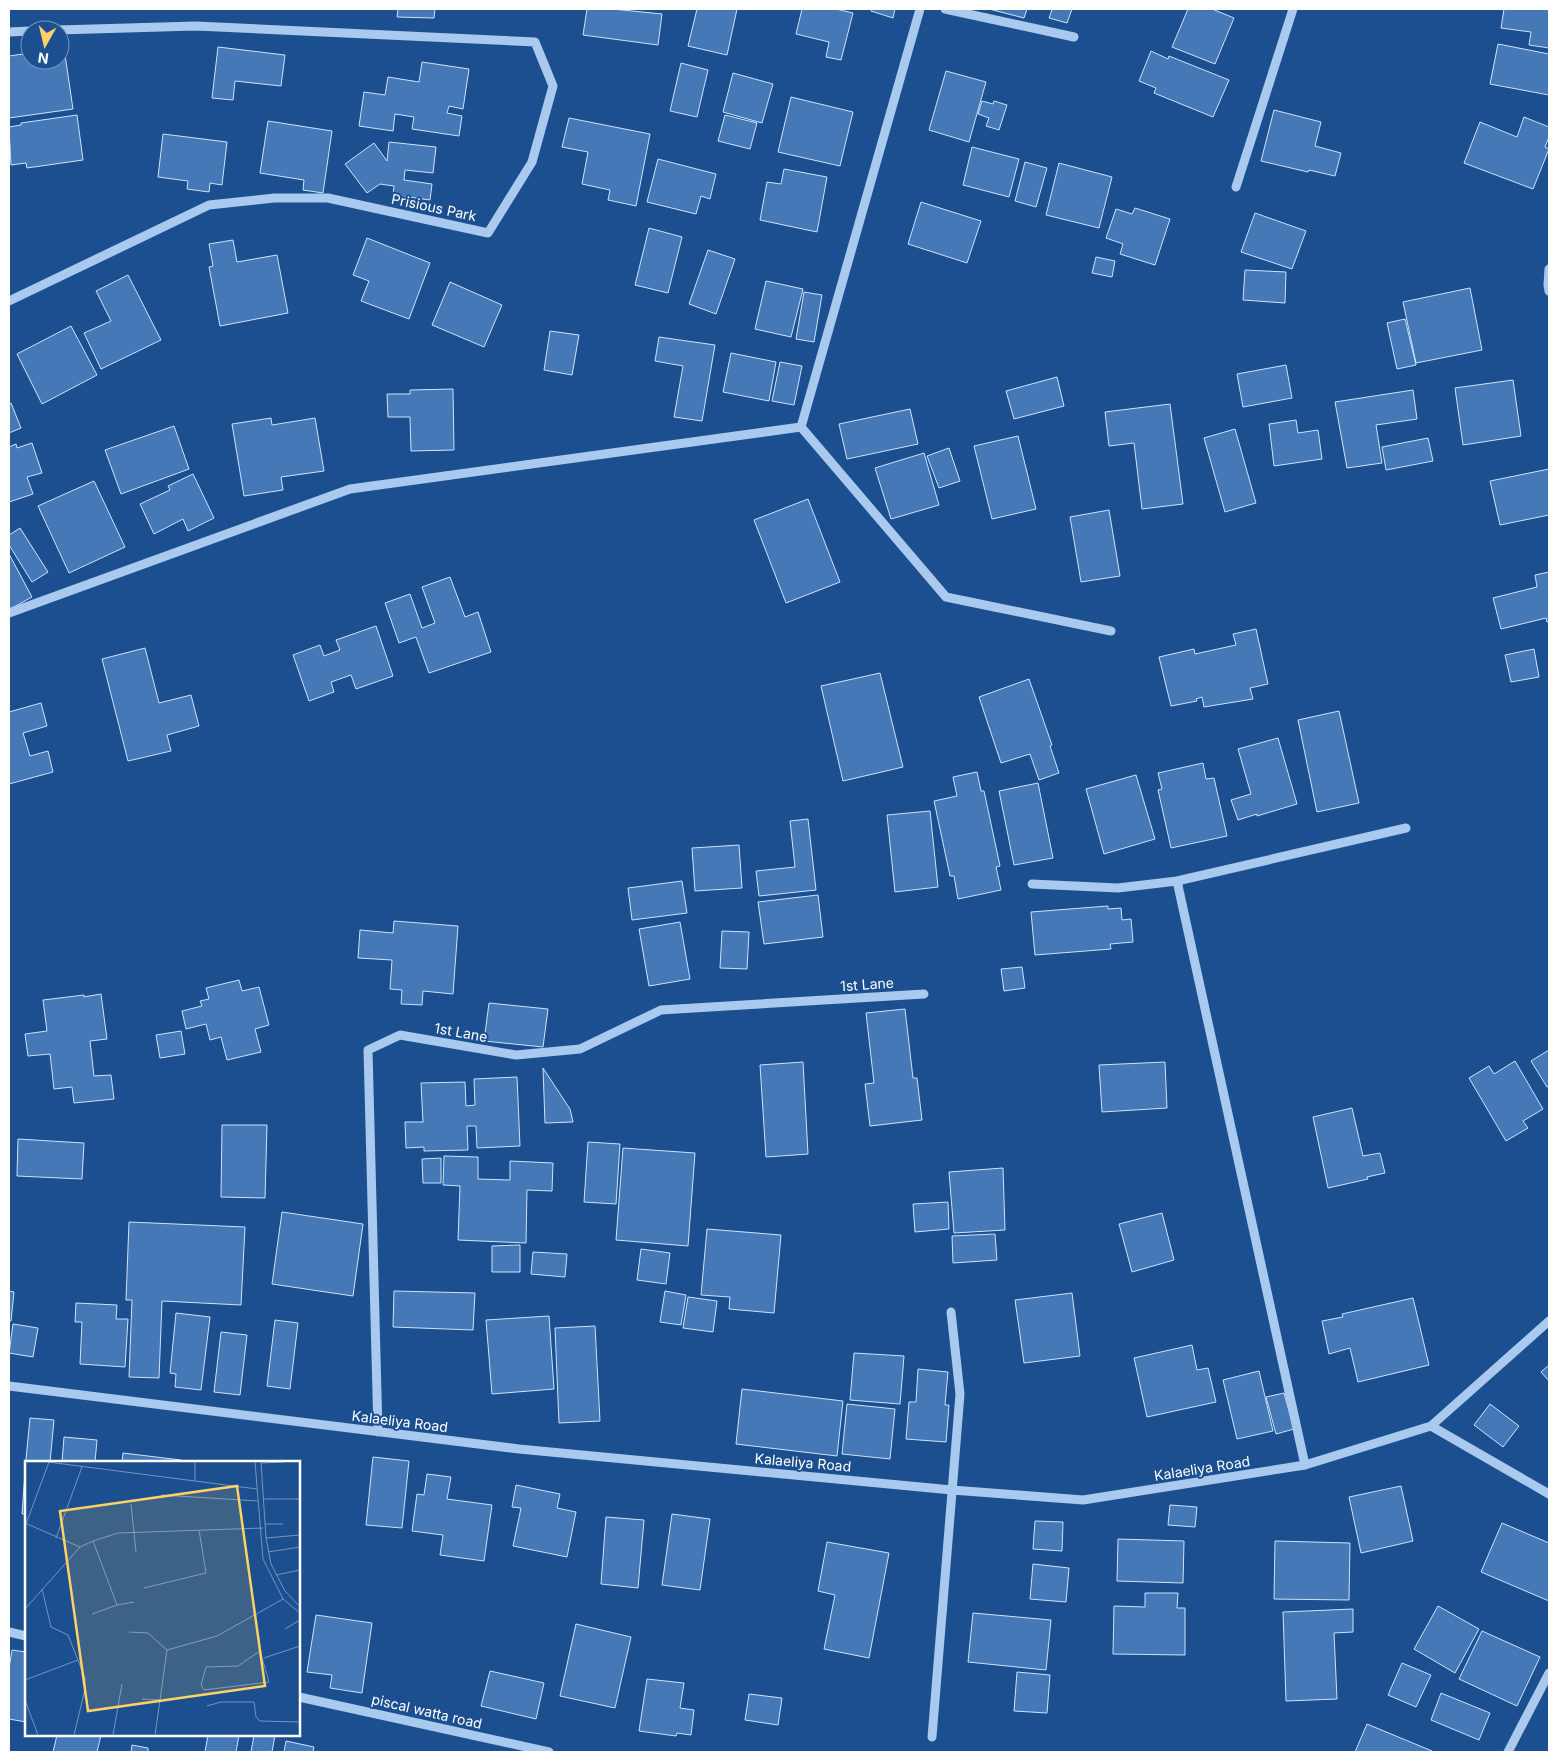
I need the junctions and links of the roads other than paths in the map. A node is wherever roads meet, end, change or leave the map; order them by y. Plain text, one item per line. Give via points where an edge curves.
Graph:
1 (920, 9) edge
2 (945, 9) edge
3 (1294, 9) edge
4 (70, 30) edge
5 (1074, 37) dead end
6 (1236, 187) dead end
7 (1549, 269) edge
8 (1549, 292) edge
9 (9, 300) edge
10 (801, 427) junction
11 (9, 614) edge
12 (1110, 631) dead end
13 (1406, 828) dead end
14 (1177, 882) junction
15 (1032, 884) dead end
16 (924, 994) dead end
17 (951, 1312) dead end
18 (1549, 1321) edge
19 (9, 1386) edge
20 (1431, 1426) junction
21 (378, 1432) junction
22 (1305, 1465) junction
23 (952, 1490) junction
24 (1549, 1494) edge
25 (9, 1632) edge
26 (25, 1636) edge
27 (1549, 1673) edge
28 (300, 1697) edge
29 (932, 1737) dead end
30 (549, 1752) edge
31 (1508, 1752) edge

1 - 10 street
2 - 5 street
3 - 6 street
4 - 9 street, Prisious Park via 196,26 535,42 553,86 532,162 488,233 328,198 274,198 210,205
7 - 8 street
10 - 11 street via 350,489
10 - 12 street via 946,597
13 - 14 street
14 - 15 street via 1118,888
14 - 22 street
16 - 21 street, 1st Lane via 661,1010 580,1049 561,1051 516,1055 400,1035 368,1050
17 - 23 street via 960,1394
18 - 20 street, Kalaeliya Road
19 - 21 street, Kalaeliya Road
20 - 22 street, Kalaeliya Road
20 - 24 street
21 - 23 street, Kalaeliya Road via 519,1449
22 - 23 street, Kalaeliya Road via 1083,1500
23 - 29 street
25 - 26 street
27 - 31 street
28 - 30 street, piscal watta road

